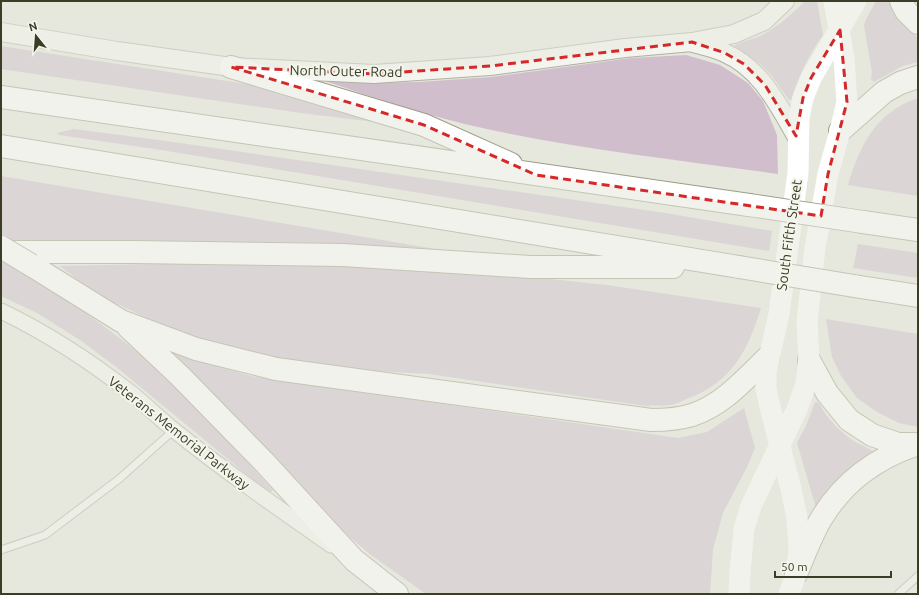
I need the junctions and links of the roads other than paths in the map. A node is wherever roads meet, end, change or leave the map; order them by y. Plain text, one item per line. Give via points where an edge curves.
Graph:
1 (786, 1) edge
2 (834, 1) edge
3 (856, 1) edge
4 (901, 1) edge
5 (918, 23) edge
6 (840, 30) junction
7 (1, 32) edge
8 (692, 42) junction
9 (231, 67) junction
10 (918, 78) edge
11 (1, 97) edge
12 (840, 131) junction
13 (798, 139) junction
14 (1, 146) edge
15 (536, 175) junction
16 (918, 230) edge
17 (1, 247) edge
18 (1, 252) edge
19 (739, 267) junction
20 (918, 296) edge
21 (1, 311) edge
22 (121, 321) junction
23 (768, 357) junction
24 (809, 360) junction
25 (174, 430) junction
26 (918, 444) edge
27 (780, 446) junction
28 (1, 550) edge
29 (354, 560) junction
30 (918, 576) edge
31 (792, 584) edge
32 (397, 594) edge
33 (739, 594) edge
34 (898, 594) edge

1 - 8 street, North Outer Road via 764,21 734,34
2 - 6 main road, South Fifth Street
3 - 6 main road, South Fifth Street
4 - 5 highway
6 - 12 main road, South Fifth Street via 847,97
6 - 13 main road, South Fifth Street via 811,78 803,98
7 - 9 street, North Outer Road
8 - 9 street, North Outer Road via 490,66 374,74
8 - 13 street via 725,53 744,64 765,85
9 - 15 highway via 424,125
10 - 12 highway via 900,83 884,92
11 - 15 highway
12 - 24 main road, South Fifth Street via 828,174 815,248 808,322
13 - 23 main road, South Fifth Street via 798,173 779,314
14 - 19 highway
15 - 16 highway, bridge
17 - 22 highway, bridge
18 - 19 highway via 343,255 530,267
19 - 20 highway, bridge
21 - 25 street, Veterans Memorial Parkway via 56,341 132,394
22 - 23 highway via 196,349 276,369 651,420 691,415 706,408 730,393
22 - 29 highway via 180,376 260,458
23 - 27 main road, South Fifth Street via 766,389
24 - 26 highway via 827,393 849,420 872,435 898,444
24 - 27 main road, South Fifth Street via 806,383
25 - 28 lane via 119,479 45,535
25 - 29 street, Veterans Memorial Parkway via 255,492
26 - 31 highway via 874,463 853,479 821,519
27 - 31 main road, South Fifth Street via 797,518 799,549
27 - 33 main road, South Fifth Street via 751,506 744,529
29 - 32 highway
30 - 34 lane

